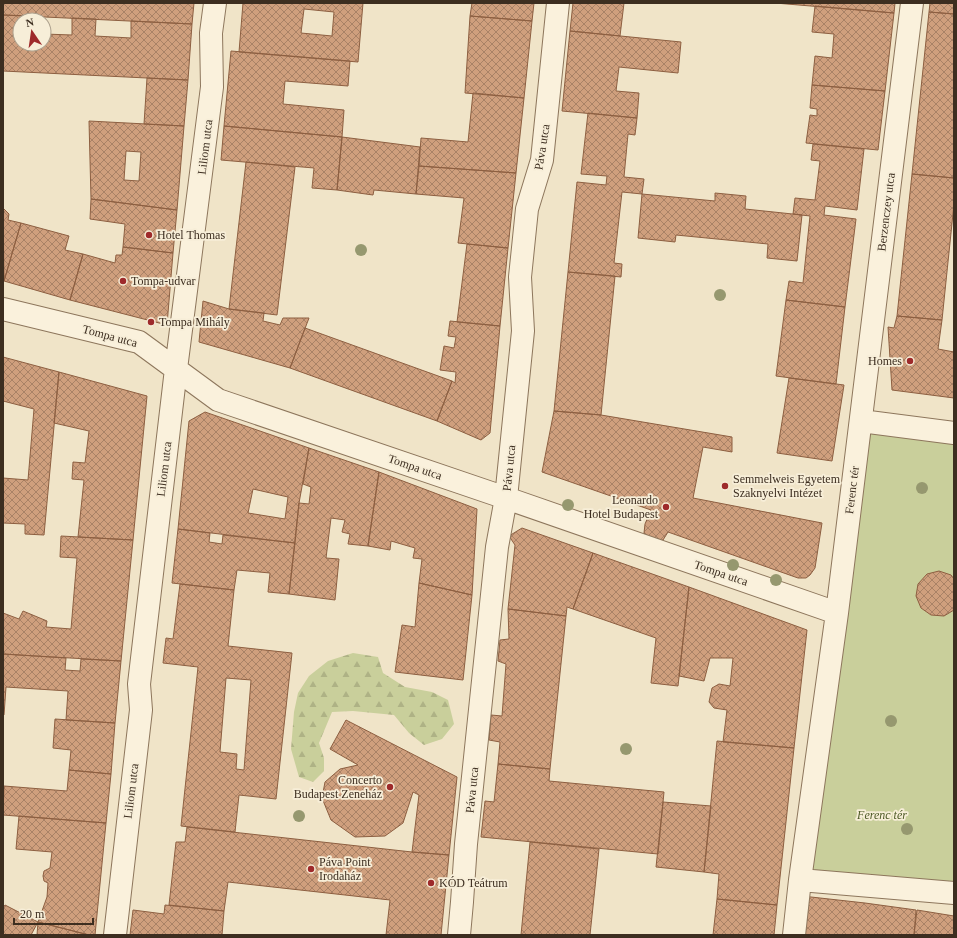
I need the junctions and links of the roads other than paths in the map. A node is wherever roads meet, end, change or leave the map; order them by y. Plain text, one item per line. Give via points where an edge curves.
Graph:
1 (215, 3) edge
2 (558, 3) edge
3 (912, 3) edge
4 (3, 309) edge
5 (176, 369) junction
6 (861, 421) junction
7 (954, 433) edge
8 (506, 498) junction
9 (837, 613) junction
10 (800, 880) junction
11 (954, 893) edge
12 (115, 935) edge
13 (459, 935) edge
14 (794, 935) edge

1 - 5 street, Liliom utca via 211,33 212,87
2 - 8 street, Páva utca via 542,160 527,209 520,277 523,331
3 - 6 street, Berzenczey utca
4 - 5 street, Tompa utca via 140,342
5 - 8 street, Tompa utca via 218,400
5 - 12 street, Liliom utca via 138,684 141,710
6 - 7 street
6 - 9 street, Ferenc tér
8 - 9 street, Tompa utca
8 - 13 street, Páva utca via 497,547
9 - 10 street, Ferenc tér
10 - 11 street
10 - 14 street

